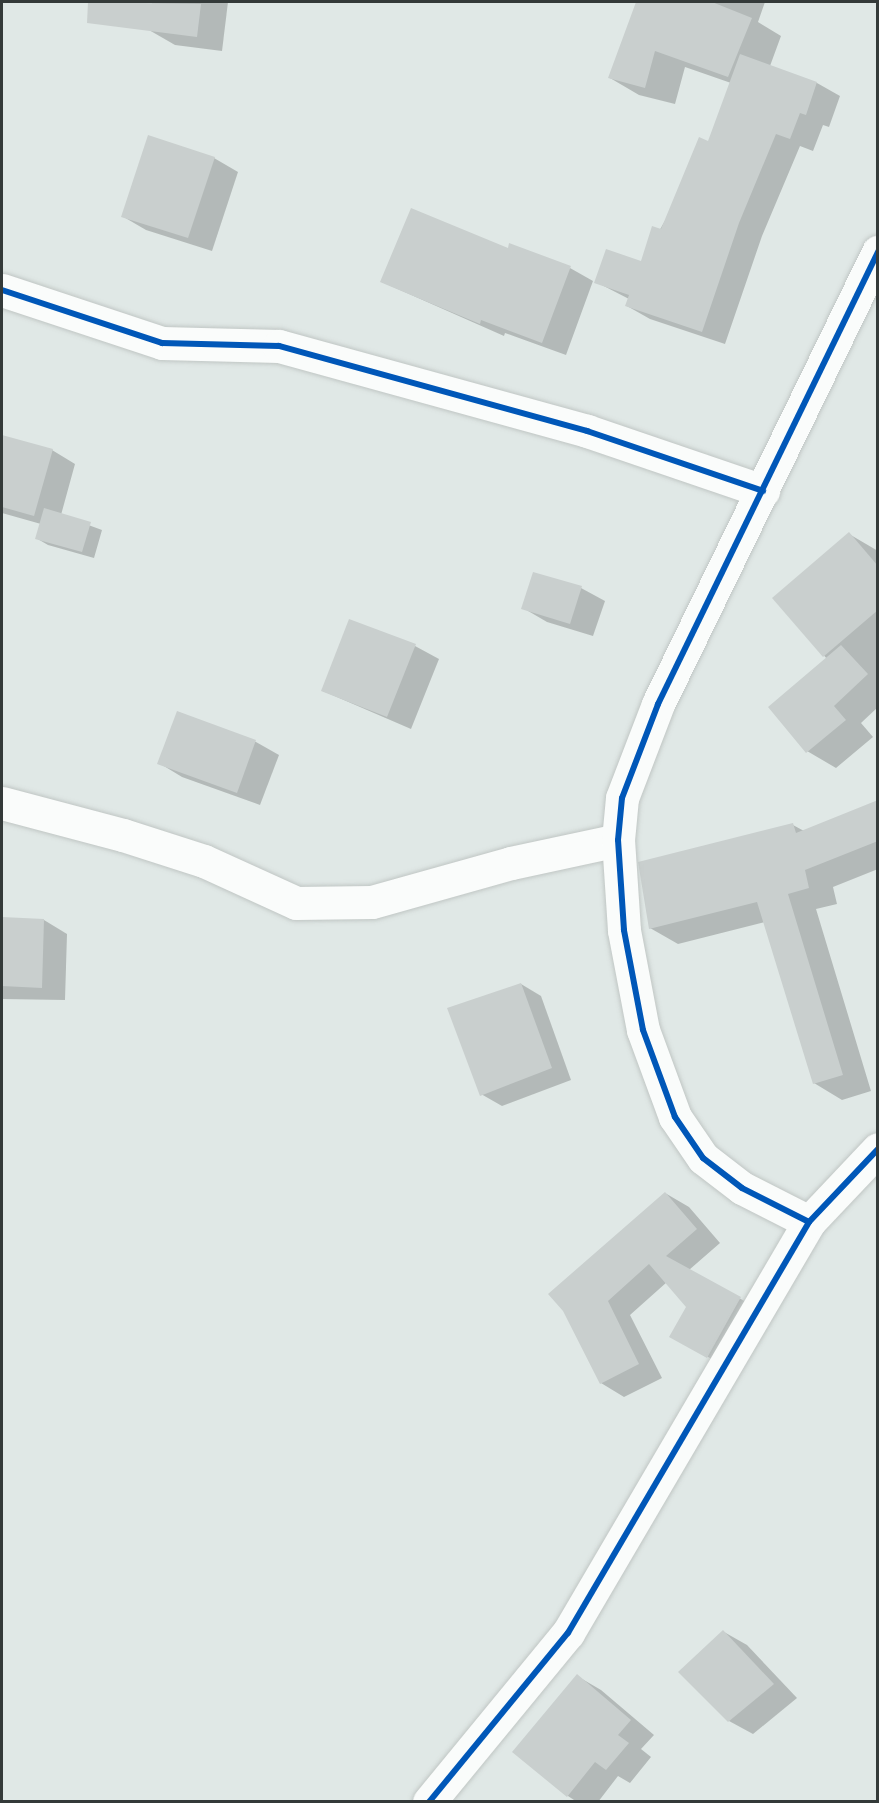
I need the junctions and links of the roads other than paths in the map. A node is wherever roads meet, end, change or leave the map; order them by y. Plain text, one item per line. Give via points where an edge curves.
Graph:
1 (878, 252) edge
2 (2, 290) edge
3 (763, 491) junction
4 (2, 803) edge
5 (618, 840) junction
6 (878, 1149) edge
7 (808, 1222) junction
8 (429, 1802) edge

1 - 3 street
2 - 3 street via 162,343 279,346 587,430
3 - 5 street via 658,704 622,798
4 - 5 street via 204,861 296,903 372,902 511,863
5 - 7 street via 624,930 643,1030 675,1116 703,1158 742,1188
6 - 7 street
7 - 8 street via 568,1633

